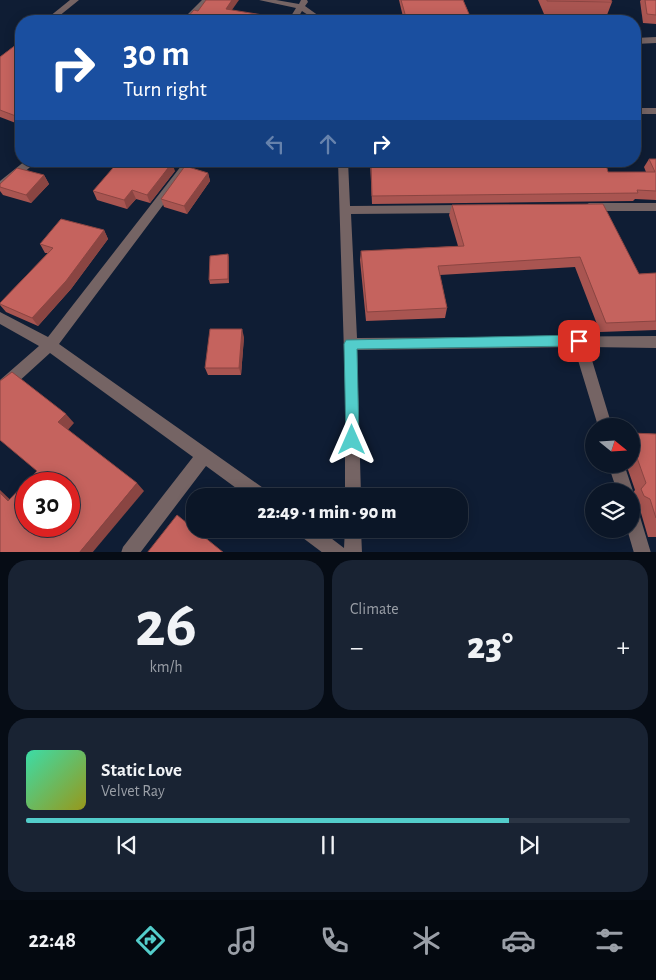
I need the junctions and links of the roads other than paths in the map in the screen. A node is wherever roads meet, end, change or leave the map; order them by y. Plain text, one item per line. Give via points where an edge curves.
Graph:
1 (75, 0) edge
2 (206, 0) edge
3 (263, 0) edge
4 (303, 4) edge
5 (56, 15) edge
6 (191, 15) edge
7 (296, 15) edge
8 (315, 15) edge
9 (656, 40) edge
10 (641, 41) edge
11 (656, 110) edge
12 (641, 111) edge
13 (25, 167) edge
14 (186, 167) edge
15 (342, 167) edge
16 (0, 188) edge
17 (656, 207) edge
18 (578, 208) edge
19 (481, 209) edge
20 (345, 210) junction
21 (0, 318) edge
22 (579, 341) junction
23 (656, 342) edge
24 (350, 344) junction
25 (50, 345) junction
26 (0, 389) edge
27 (603, 418) edge
28 (204, 456) junction
29 (249, 488) edge
30 (353, 488) edge
31 (318, 538) edge
32 (353, 538) edge
33 (639, 538) edge
34 (129, 552) edge
35 (338, 552) edge
36 (353, 552) edge
37 (643, 552) edge

1 - 5 street
2 - 6 street
3 - 4 street
4 - 7 street
4 - 8 street
9 - 10 street
11 - 12 street
13 - 16 street
14 - 25 street
15 - 20 street
17 - 18 street
19 - 20 street
20 - 24 street
21 - 25 street
22 - 23 street
22 - 24 street
22 - 27 street
24 - 30 street
25 - 26 street
25 - 28 street
28 - 29 street
28 - 34 street
31 - 35 street
32 - 36 street
33 - 37 street

